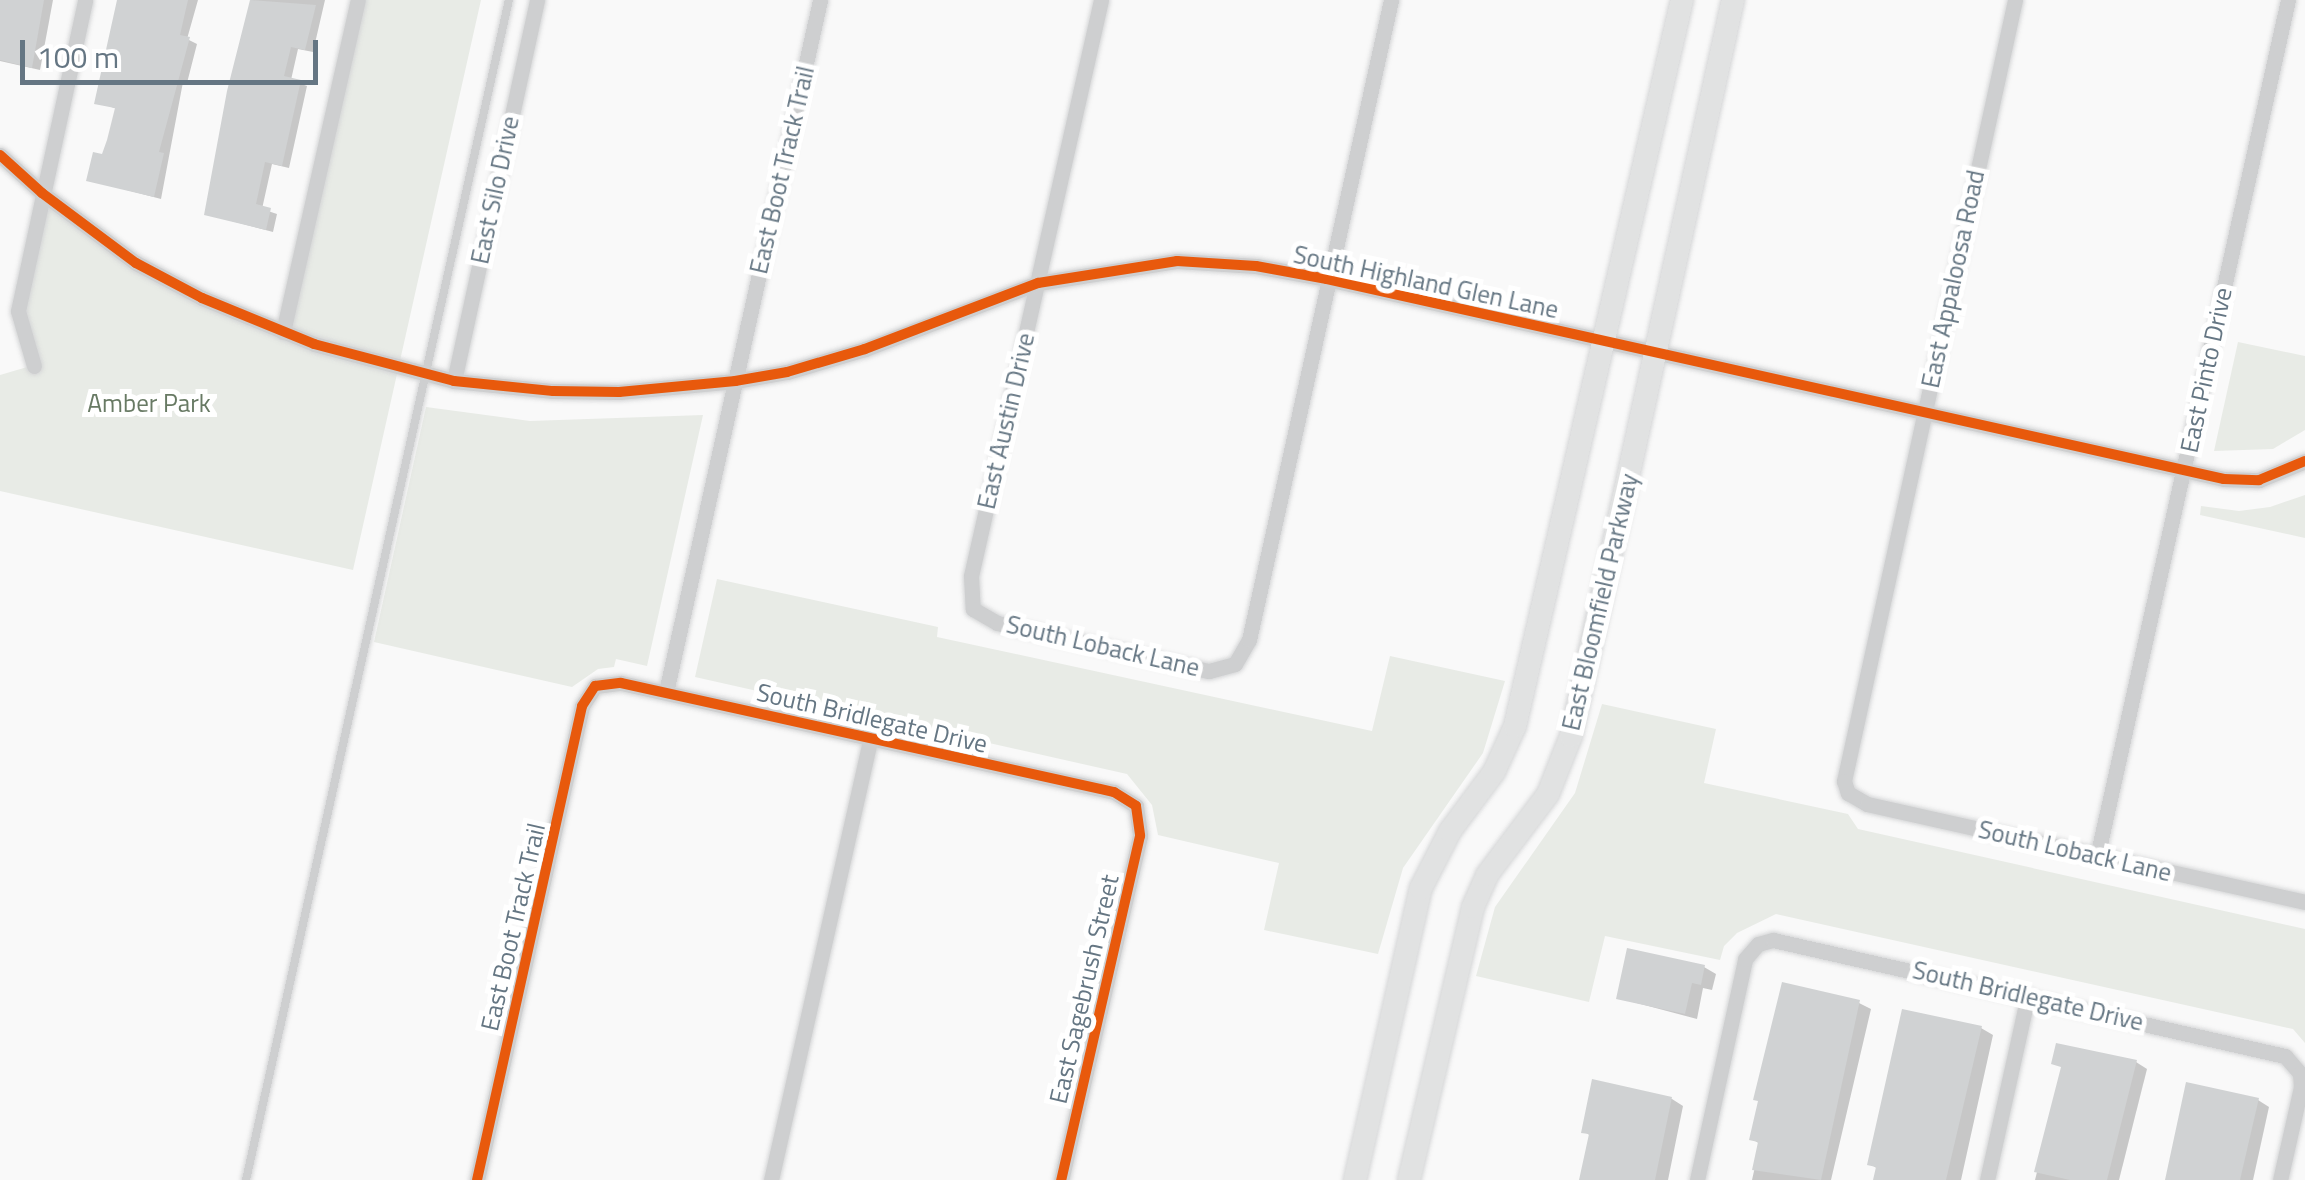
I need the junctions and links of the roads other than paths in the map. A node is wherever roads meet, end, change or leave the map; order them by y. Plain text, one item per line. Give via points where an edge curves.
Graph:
1 (85, 0) edge
2 (358, 0) edge
3 (509, 0) edge
4 (537, 0) edge
5 (820, 0) edge
6 (1101, 0) edge
7 (1391, 0) edge
8 (1682, 0) edge
9 (1733, 0) edge
10 (2015, 0) edge
11 (2288, 0) edge
12 (0, 155) edge
13 (42, 193) junction
14 (1327, 280) junction
15 (1038, 282) junction
16 (284, 332) junction
17 (1606, 342) junction
18 (1655, 354) junction
19 (34, 366) dead end
20 (425, 376) junction
21 (454, 381) junction
22 (736, 381) junction
23 (1923, 414) junction
24 (2305, 461) edge
25 (2184, 472) junction
26 (973, 608) joint
27 (595, 686) joint
28 (666, 692) junction
29 (870, 739) junction
30 (1848, 793) joint
31 (1136, 806) joint
32 (2097, 856) junction
33 (2305, 902) edge
34 (2028, 995) junction
35 (246, 1180) edge
36 (477, 1180) edge
37 (771, 1180) edge
38 (1061, 1180) edge
39 (1355, 1180) edge
40 (1409, 1180) edge
41 (1697, 1180) edge
42 (1987, 1180) edge
43 (2280, 1180) edge

1 - 13 street
2 - 16 street
3 - 20 lane
4 - 21 street, East Silo Drive
5 - 22 street, East Boot Track Trail
6 - 15 street, East Austin Drive
7 - 14 street
8 - 17 street
9 - 18 street, East Bloomfield Parkway
10 - 23 street, East Appaloosa Road
11 - 25 street, East Pinto Drive
12 - 13 street, South Highland Glen Lane
13 - 16 street, South Highland Glen Lane via 136,263
13 - 19 street via 18,311
14 - 15 street, South Highland Glen Lane via 1256,266 1176,261
14 - 17 street, South Highland Glen Lane
14 - 26 street, South Loback Lane via 1249,640 1235,664 1209,671 997,623
15 - 22 street, South Highland Glen Lane via 865,348
15 - 26 street, East Austin Drive via 972,576
16 - 20 street, South Highland Glen Lane
17 - 18 street, South Highland Glen Lane
17 - 39 street via 1515,726 1422,888
18 - 23 street, South Highland Glen Lane
18 - 40 street, East Bloomfield Parkway via 1571,736 1548,794 1487,875 1473,906
20 - 21 street, South Highland Glen Lane
20 - 35 lane
21 - 22 street, South Highland Glen Lane via 619,392
22 - 28 street, East Boot Track Trail
23 - 25 street, South Highland Glen Lane
23 - 30 street, East Appaloosa Road via 1845,764
24 - 25 street, South Highland Glen Lane via 2259,480
25 - 32 street, East Pinto Drive
27 - 28 street, South Bridlegate Drive via 621,682
27 - 36 street, East Boot Track Trail via 582,706
28 - 29 street, South Bridlegate Drive
29 - 31 street, South Bridlegate Drive via 1114,792
29 - 37 street
30 - 32 street, South Loback Lane via 1867,804
31 - 38 street, East Sagebrush Street via 1140,836
32 - 33 street, South Loback Lane
34 - 41 street, South Bridlegate Drive via 1783,941 1758,944 1745,958
34 - 42 street
34 - 43 street, South Bridlegate Drive via 2275,1051 2295,1064 2301,1087

